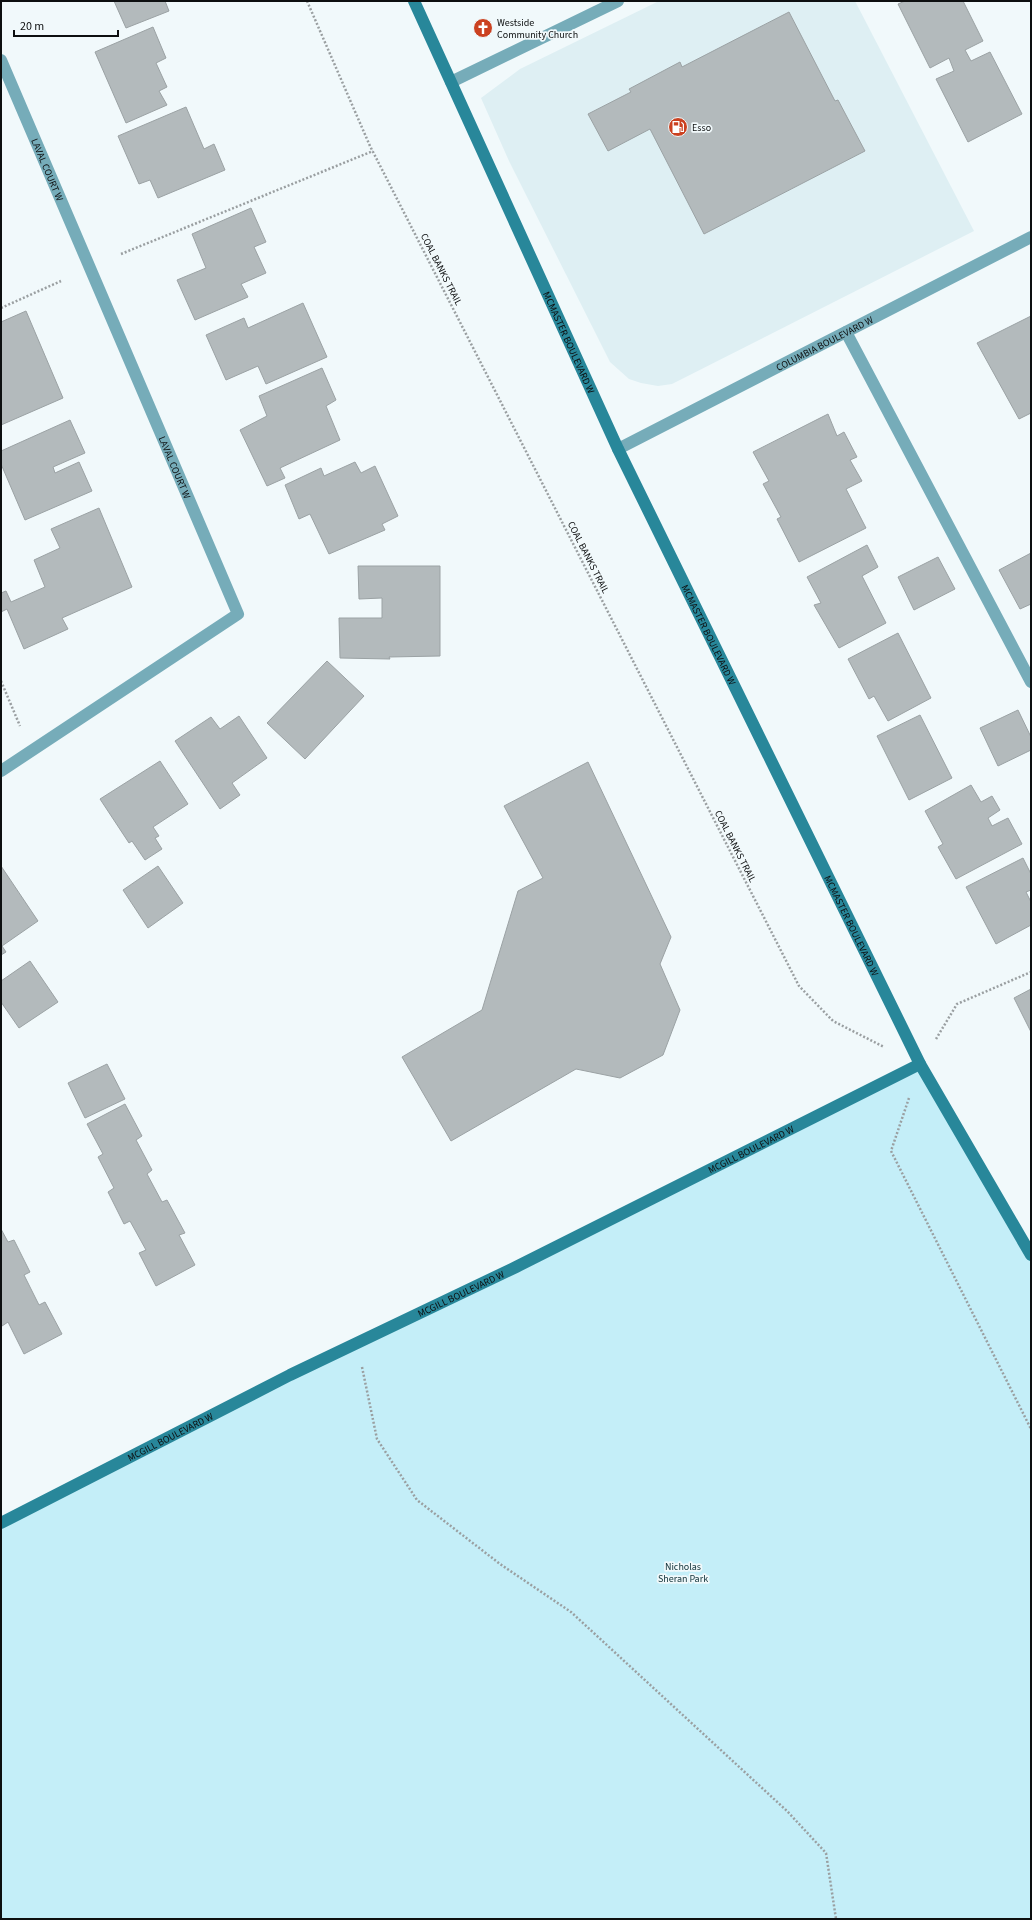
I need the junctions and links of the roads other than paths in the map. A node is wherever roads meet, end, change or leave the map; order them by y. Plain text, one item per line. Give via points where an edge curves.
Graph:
1 (414, 1) edge
2 (618, 1) edge
3 (1, 60) edge
4 (451, 82) junction
5 (1031, 237) edge
6 (846, 332) junction
7 (618, 449) junction
8 (1031, 682) edge
9 (1, 771) edge
10 (920, 1064) junction
11 (1031, 1255) edge
12 (1, 1523) edge

1 - 4 street, MCMASTER BOULEVARD W
2 - 4 street
3 - 9 street, LAVAL COURT W via 238,614
4 - 7 street, MCMASTER BOULEVARD W
5 - 6 street, COLUMBIA BOULEVARD W
6 - 7 street, COLUMBIA BOULEVARD W
6 - 8 street
7 - 10 street, MCMASTER BOULEVARD W
10 - 11 street, MCMASTER BOULEVARD W
10 - 12 street, MCGILL BOULEVARD W via 523,1264 290,1375

